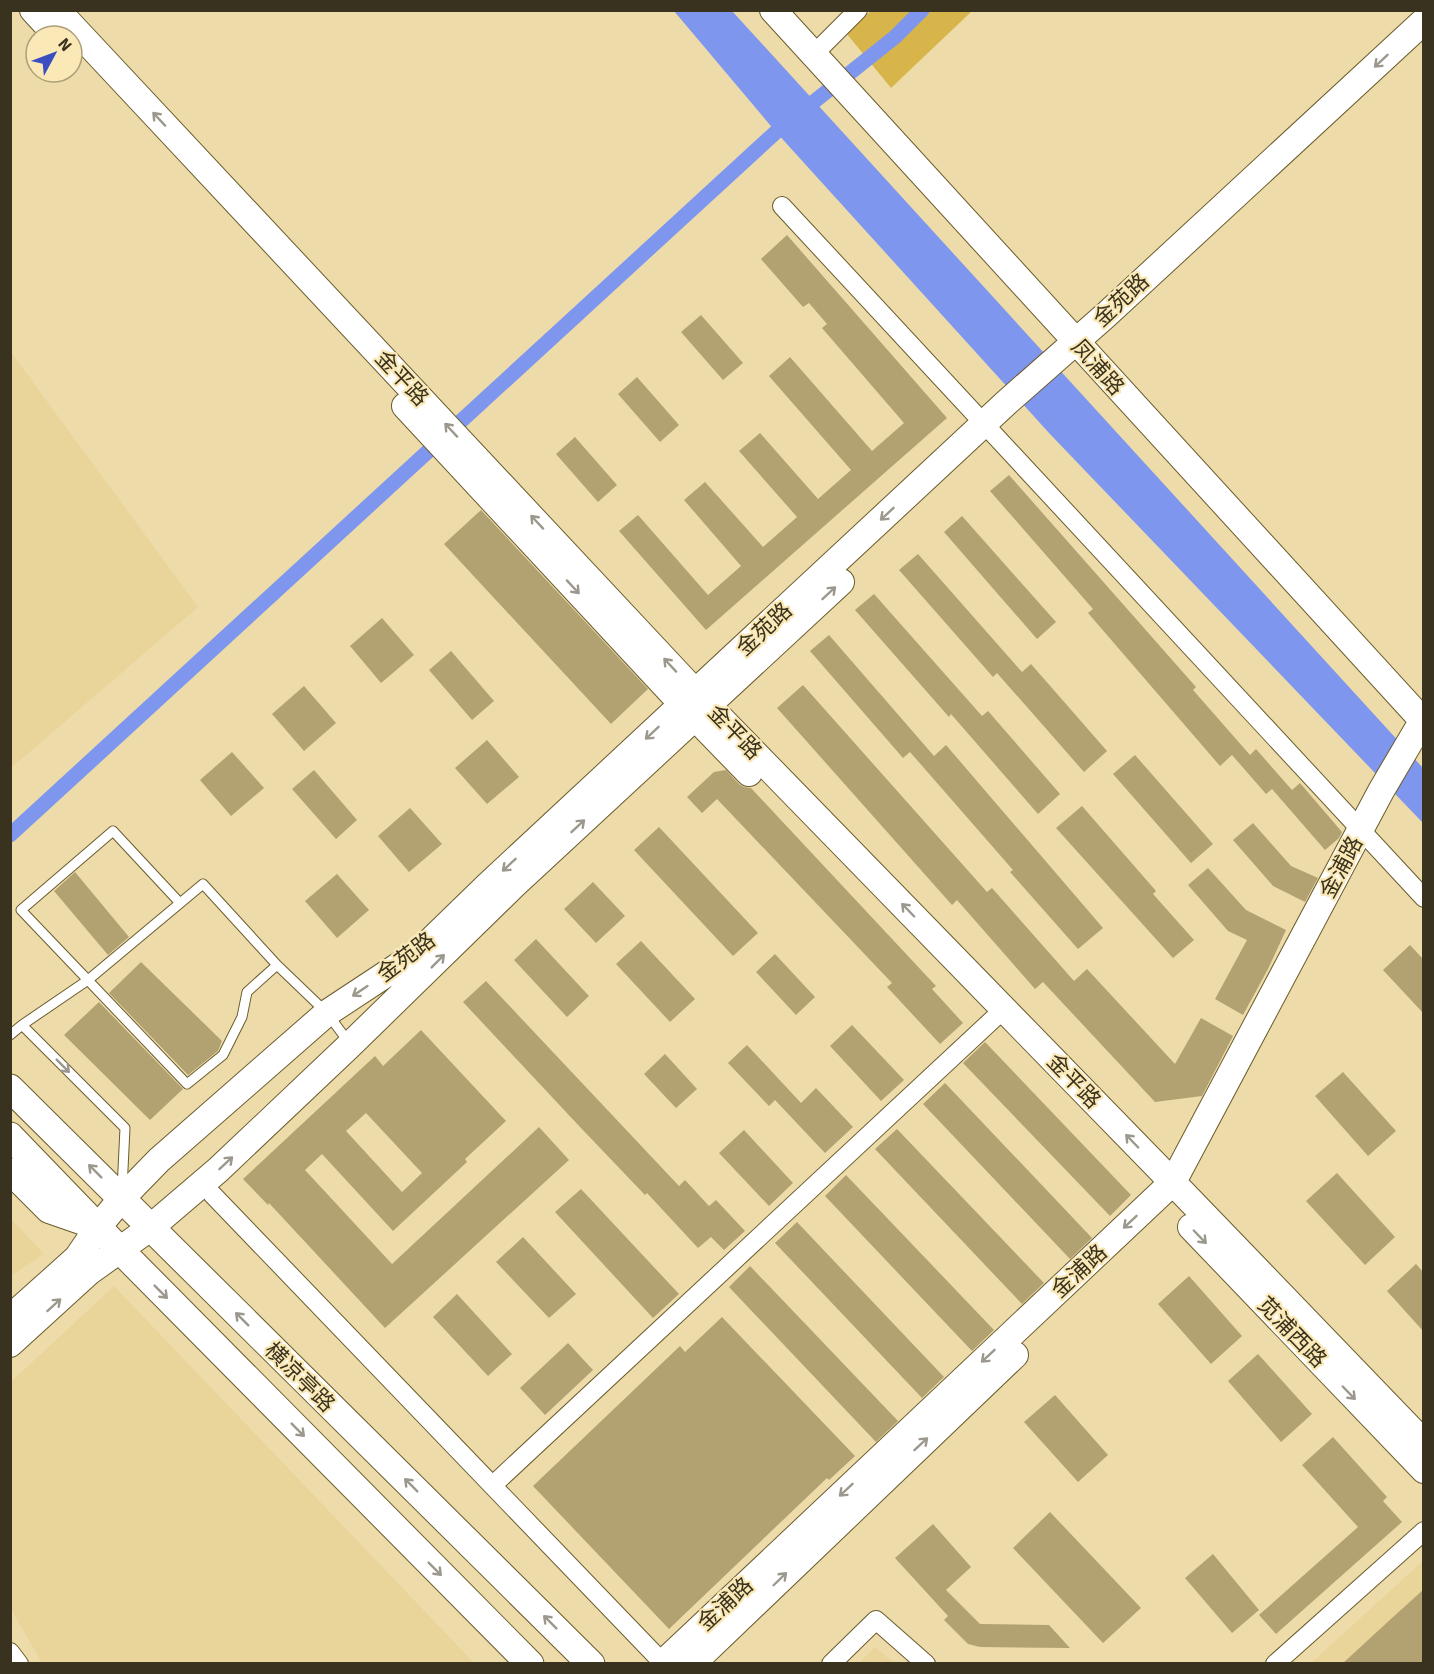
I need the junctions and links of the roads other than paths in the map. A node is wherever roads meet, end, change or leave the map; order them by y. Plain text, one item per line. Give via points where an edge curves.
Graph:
1 (33, 10) edge
2 (57, 10) edge
3 (773, 10) edge
4 (792, 10) edge
5 (858, 10) edge
6 (1424, 21) edge
7 (46, 24) edge
8 (1424, 46) edge
9 (818, 50) junction
10 (84, 64) edge
11 (782, 206) dead end
12 (1086, 343) junction
13 (423, 412) junction
14 (991, 429) junction
15 (467, 460) junction
16 (696, 705) junction
17 (1420, 729) edge
18 (1366, 836) junction
19 (1424, 898) edge
20 (180, 903) junction
21 (277, 965) junction
22 (88, 980) junction
23 (327, 1013) junction
24 (998, 1015) junction
25 (22, 1025) junction
26 (10, 1035) edge
27 (350, 1045) junction
28 (10, 1088) edge
29 (10, 1136) edge
30 (10, 1171) edge
31 (212, 1194) dead end
32 (1172, 1195) junction
33 (122, 1198) junction
34 (98, 1227) junction
35 (150, 1228) junction
36 (120, 1250) junction
37 (10, 1318) edge
38 (10, 1344) edge
39 (1424, 1443) edge
40 (1424, 1470) edge
41 (493, 1485) junction
42 (1424, 1531) edge
43 (10, 1652) edge
44 (663, 1663) edge
45 (19, 1664) edge
46 (530, 1664) edge
47 (591, 1664) edge
48 (692, 1664) edge
49 (831, 1664) edge
50 (926, 1664) edge
51 (1275, 1664) edge

1 - 7 street
13 -> 2 street, 金平路
3 - 9 street, 凤浦路
4 - 9 street, 凤浦路
5 - 9 street
6 -> 12 street, 金苑路
8 - 12 street, 金苑路
9 - 12 street, 凤浦路
10 - 13 street
11 - 14 street
12 - 14 street, 金苑路
12 - 17 street, 凤浦路
13 - 15 street, 金平路
14 - 16 street, 金苑路
14 - 18 street
16 -> 15 street, 金平路
15 -> 16 street, 金平路 via 490,499
16 -> 23 street, 金苑路 via 487,885 418,953
16 - 24 street, 金平路
27 -> 16 street
17 - 18 street, 金浦路
18 - 19 street
18 - 32 street, 金浦路
20 - 21 lane via 203,884
20 - 22 lane
20 - 22 lane via 112,831 21,910
21 - 22 lane via 247,992 242,1017 223,1055 187,1084
21 - 23 lane
22 - 25 lane
23 - 27 lane
23 - 33 street, 金苑路 via 159,1160
24 - 32 street, 金平路
24 - 41 street
25 - 26 lane
25 -> 33 lane via 125,1128
35 -> 27 street via 218,1170
33 -> 28 main road, 横凉亭路
29 - 34 main road, 横凉亭路
30 - 34 street, 横凉亭路 via 49,1210
31 - 41 street
32 - 39 street, 金平路
32 -> 40 street, 苋浦西路
32 -> 44 street, 金浦路
48 -> 32 street, 金浦路
33 - 34 street, 金苑路
33 - 35 main road, 横凉亭路
34 - 36 main road, 横凉亭路
34 - 37 street, 金苑路 via 77,1258
35 - 36 street
47 -> 35 main road, 横凉亭路
38 -> 36 street via 89,1272
36 -> 46 main road, 横凉亭路
41 - 44 street
42 - 51 street
43 - 45 street
49 - 50 street via 876,1620

